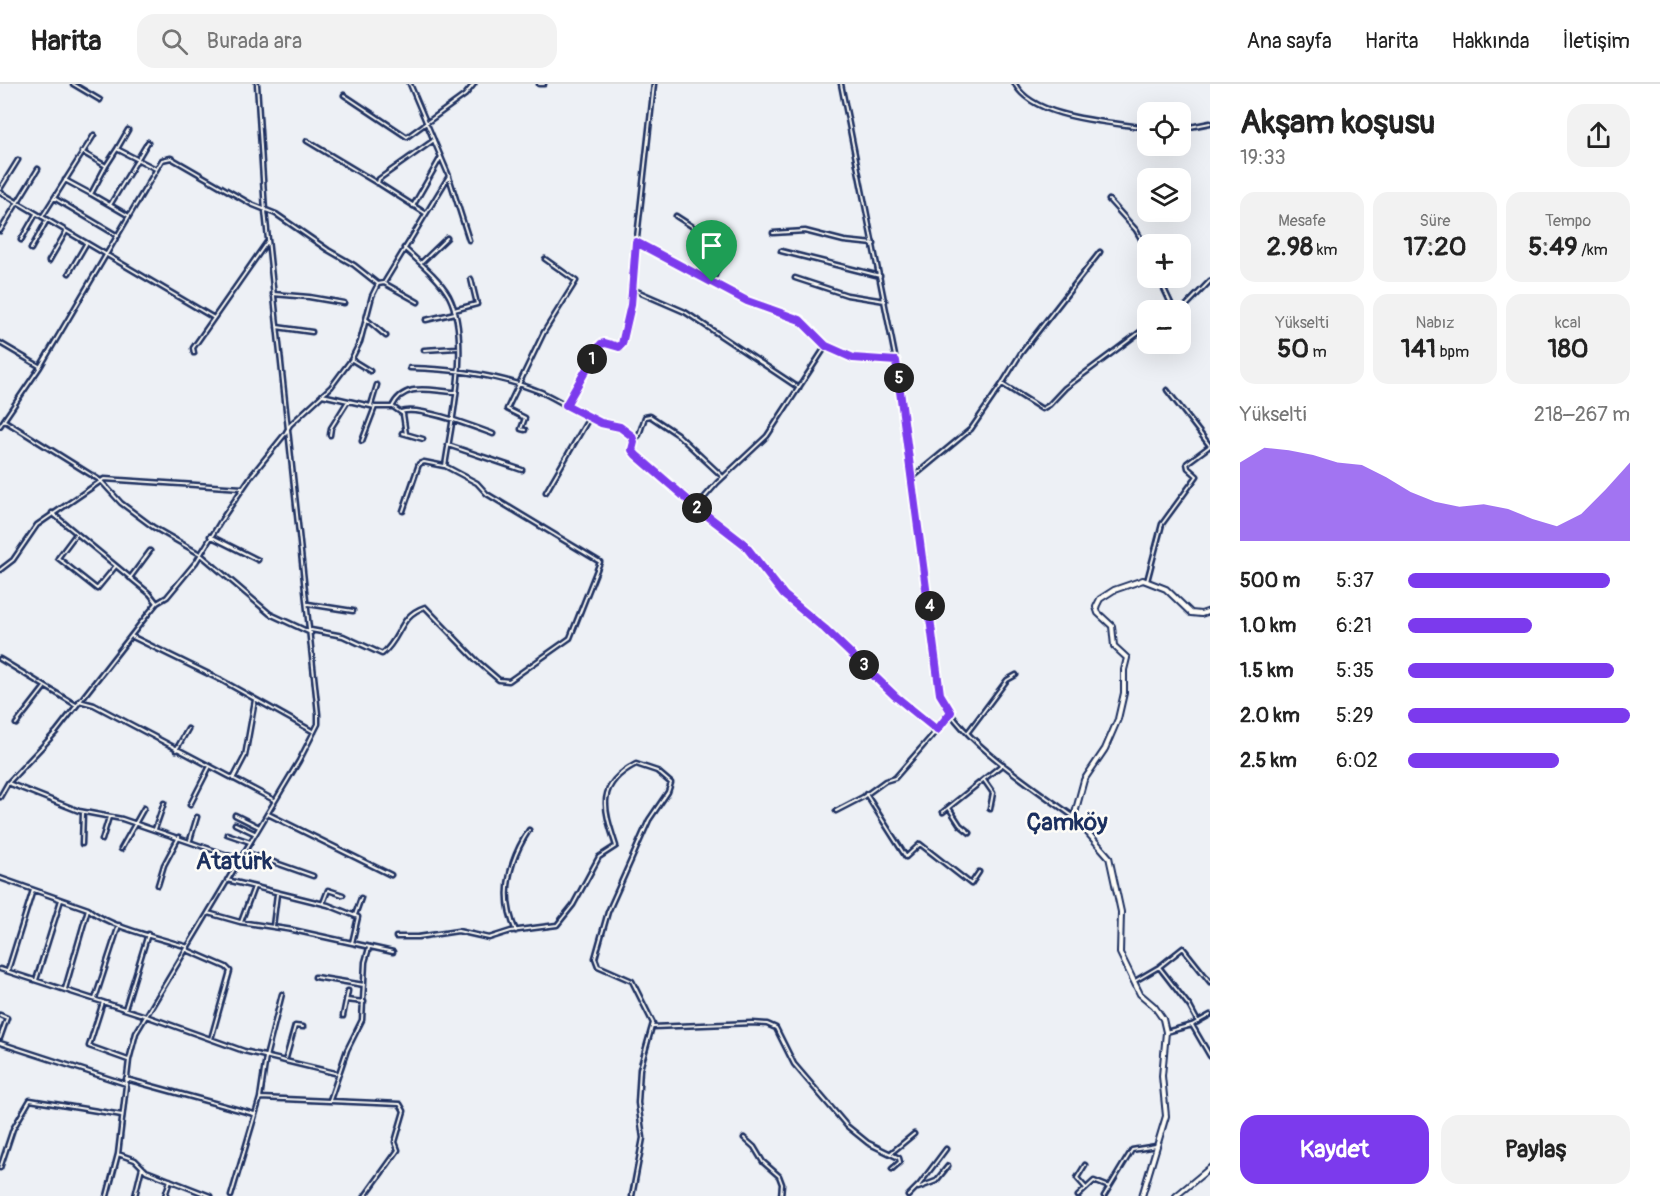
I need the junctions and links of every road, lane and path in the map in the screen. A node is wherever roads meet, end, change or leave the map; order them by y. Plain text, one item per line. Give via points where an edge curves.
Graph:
1 (73, 84) edge
2 (257, 84) edge
3 (410, 84) edge
4 (474, 84) edge
5 (538, 84) edge
6 (544, 84) edge
7 (654, 84) edge
8 (841, 84) edge
9 (1016, 84) edge
10 (344, 95) dead end
11 (100, 100) dead end
12 (428, 123) junction
13 (1210, 123) edge
14 (1137, 126) edge
15 (1191, 127) edge
16 (128, 130) dead end
17 (94, 135) dead end
18 (434, 140) junction
19 (307, 141) dead end
20 (148, 142) dead end
21 (117, 149) junction
22 (82, 152) junction
23 (441, 157) junction
24 (137, 159) junction
25 (18, 160) dead end
26 (106, 166) junction
27 (38, 169) dead end
28 (156, 170) junction
29 (449, 176) junction
30 (65, 180) junction
31 (378, 183) junction
32 (0, 190) edge
33 (91, 194) junction
34 (54, 198) junction
35 (1109, 200) dead end
36 (18, 203) junction
37 (110, 205) junction
38 (413, 206) junction
39 (265, 211) junction
40 (425, 213) junction
41 (36, 214) junction
42 (129, 216) junction
43 (676, 216) dead end
44 (42, 217) junction
45 (47, 220) junction
46 (0, 231) edge
47 (66, 232) junction
48 (773, 232) dead end
49 (1138, 234) edge
50 (118, 236) junction
51 (447, 238) dead end
52 (21, 240) dead end
53 (470, 240) dead end
54 (268, 241) junction
55 (636, 242) junction
56 (86, 244) junction
57 (874, 244) junction
58 (404, 248) junction
59 (31, 249) dead end
60 (781, 251) dead end
61 (1100, 252) dead end
62 (106, 256) junction
63 (545, 259) dead end
64 (50, 261) dead end
65 (420, 263) junction
66 (69, 273) dead end
67 (880, 276) junction
68 (795, 278) dead end
69 (471, 279) dead end
70 (1210, 280) edge
71 (712, 282) junction
72 (384, 283) junction
73 (378, 284) junction
74 (632, 289) junction
75 (273, 294) junction
76 (885, 300) junction
77 (1191, 300) edge
78 (418, 302) dead end
79 (344, 303) dead end
80 (454, 311) junction
81 (214, 318) junction
82 (366, 318) junction
83 (426, 320) dead end
84 (277, 327) junction
85 (312, 332) dead end
86 (1137, 334) edge
87 (386, 336) dead end
88 (0, 343) edge
89 (826, 346) junction
90 (458, 348) junction
91 (424, 350) dead end
92 (194, 353) dead end
93 (351, 360) junction
94 (896, 361) junction
95 (40, 367) junction
96 (410, 368) dead end
97 (459, 370) junction
98 (370, 371) dead end
99 (1002, 384) junction
100 (377, 385) dead end
101 (519, 385) junction
102 (799, 388) junction
103 (1167, 390) dead end
104 (456, 392) junction
105 (322, 395) junction
106 (348, 401) junction
107 (566, 405) junction
108 (373, 407) junction
109 (392, 407) junction
110 (401, 412) junction
111 (589, 418) junction
112 (452, 419) junction
113 (4, 420) junction
114 (0, 426) edge
115 (288, 428) junction
116 (525, 430) dead end
117 (493, 434) dead end
118 (330, 435) dead end
119 (423, 439) dead end
120 (634, 440) junction
121 (362, 441) dead end
122 (448, 445) junction
123 (1210, 446) edge
124 (445, 466) junction
125 (522, 470) dead end
126 (723, 477) junction
127 (913, 477) junction
128 (101, 481) junction
129 (243, 488) junction
130 (546, 492) dead end
131 (696, 507) junction
132 (403, 511) dead end
133 (52, 513) junction
134 (75, 534) junction
135 (210, 536) junction
136 (150, 551) dead end
137 (200, 554) junction
138 (258, 560) dead end
139 (115, 567) junction
140 (0, 570) edge
141 (129, 578) junction
142 (1147, 582) junction
143 (157, 603) junction
144 (308, 604) junction
145 (353, 611) dead end
146 (1210, 611) edge
147 (311, 631) junction
148 (131, 636) junction
149 (0, 659) edge
150 (1016, 675) dead end
151 (44, 688) junction
152 (255, 699) junction
153 (79, 701) junction
154 (76, 705) junction
155 (951, 712) junction
156 (16, 724) dead end
157 (188, 729) dead end
158 (937, 730) junction
159 (314, 732) junction
160 (968, 732) junction
161 (176, 750) junction
162 (1003, 764) junction
163 (209, 767) junction
164 (233, 779) junction
165 (983, 780) junction
166 (8, 783) junction
167 (866, 794) junction
168 (0, 797) edge
169 (275, 801) junction
170 (164, 803) dead end
171 (190, 805) dead end
172 (949, 807) junction
173 (144, 808) dead end
174 (990, 810) dead end
175 (836, 811) dead end
176 (82, 812) junction
177 (943, 812) dead end
178 (268, 814) junction
179 (235, 815) dead end
180 (109, 817) junction
181 (198, 817) dead end
182 (1074, 817) junction
183 (134, 823) junction
184 (235, 824) dead end
185 (259, 827) junction
186 (155, 829) junction
187 (529, 830) dead end
188 (970, 833) dead end
189 (227, 834) dead end
190 (255, 834) junction
191 (179, 837) junction
192 (102, 840) dead end
193 (189, 841) junction
194 (250, 842) junction
195 (82, 844) dead end
196 (121, 849) dead end
197 (244, 852) junction
198 (239, 859) junction
199 (979, 872) dead end
200 (391, 875) dead end
201 (313, 876) dead end
202 (0, 878) edge
203 (227, 880) junction
204 (158, 885) dead end
205 (254, 887) junction
206 (33, 890) junction
207 (277, 894) junction
208 (344, 896) dead end
209 (361, 898) dead end
210 (61, 900) junction
211 (323, 904) junction
212 (88, 909) junction
213 (208, 913) junction
214 (354, 916) junction
215 (240, 922) junction
216 (119, 925) junction
217 (272, 927) junction
218 (516, 931) junction
219 (148, 934) junction
220 (396, 937) dead end
221 (352, 943) junction
222 (369, 947) junction
223 (188, 949) junction
224 (393, 952) dead end
225 (1159, 967) junction
226 (0, 969) edge
227 (7, 971) junction
228 (315, 977) dead end
229 (36, 980) junction
230 (1134, 981) junction
231 (1210, 982) edge
232 (364, 985) junction
233 (65, 990) junction
234 (348, 992) dead end
235 (282, 994) dead end
236 (95, 999) junction
237 (346, 1000) junction
238 (103, 1002) junction
239 (364, 1002) junction
240 (124, 1009) junction
241 (0, 1015) edge
242 (1210, 1015) edge
243 (146, 1016) junction
244 (343, 1016) dead end
245 (1198, 1022) junction
246 (1192, 1025) junction
247 (303, 1027) dead end
248 (653, 1027) junction
249 (1166, 1032) junction
250 (0, 1038) edge
251 (211, 1039) junction
252 (0, 1043) edge
253 (1210, 1056) edge
254 (266, 1057) junction
255 (129, 1060) junction
256 (285, 1060) junction
257 (339, 1074) junction
258 (126, 1079) junction
259 (126, 1084) junction
260 (260, 1098) junction
261 (330, 1100) junction
262 (255, 1114) junction
263 (123, 1115) junction
264 (914, 1134) dead end
265 (744, 1138) dead end
266 (1158, 1146) junction
267 (946, 1149) dead end
268 (118, 1154) junction
269 (891, 1154) junction
270 (1085, 1165) dead end
271 (948, 1166) dead end
272 (142, 1167) junction
273 (0, 1168) edge
274 (1210, 1168) edge
275 (892, 1169) dead end
276 (170, 1180) junction
277 (1109, 1187) junction
278 (917, 1188) junction
279 (1085, 1188) junction
280 (200, 1192) junction
281 (107, 1196) edge
282 (135, 1196) edge
283 (165, 1196) edge
284 (198, 1196) edge
285 (210, 1196) edge
286 (231, 1196) edge
287 (365, 1196) edge
288 (632, 1196) edge
289 (781, 1196) edge
290 (908, 1196) edge
291 (1078, 1196) edge
292 (1104, 1196) edge
293 (1142, 1196) edge
294 (1176, 1196) edge

1 - 11 street
2 - 39 street
3 - 12 street
4 - 12 street
5 - 6 street
7 - 55 street
8 - 57 street
9 - 14 street via 1021,94 1060,114
10 - 12 street via 405,137
12 - 18 street
13 - 15 street
16 - 21 street
17 - 22 street
18 - 23 street
18 - 31 street
19 - 31 street
20 - 24 street
21 - 24 street
21 - 26 street
22 - 26 street
22 - 30 street
23 - 29 street
23 - 38 street
24 - 28 street
24 - 37 street
25 - 32 street
26 - 33 street
27 - 36 street
28 - 39 street via 162,160 171,158
28 - 42 street
29 - 40 street
29 - 53 street
30 - 33 street
30 - 34 street
31 - 38 street
32 - 36 street
33 - 37 street
34 - 44 street
34 - 50 street
35 - 49 street
36 - 41 street
36 - 46 street
37 - 42 street
38 - 40 street
39 - 54 street
39 - 73 street via 282,218
40 - 58 street
41 - 44 street
41 - 52 street
42 - 50 street
43 - 71 street via 724,247
44 - 45 street
45 - 47 street
45 - 59 street
47 - 56 street
47 - 64 street
48 - 57 street via 805,231
50 - 62 street
51 - 65 street
54 - 75 street
54 - 81 street
55 - 71 street
55 - 74 street
56 - 62 street
56 - 66 street
57 - 67 street
58 - 65 street
58 - 72 street
60 - 67 street
61 - 99 street via 1021,353
62 - 81 street
62 - 95 street
63 - 101 street via 576,280 544,332
65 - 80 street via 448,295
67 - 76 street
68 - 76 street via 847,295
69 - 80 street via 477,304
70 - 77 street
71 - 89 street via 747,301 800,320
72 - 73 street
72 - 78 street
73 - 82 street
74 - 102 street via 685,312
74 - 107 street via 621,346 601,344
75 - 79 street
75 - 84 street
76 - 94 street
80 - 83 street
80 - 90 street
81 - 92 street via 193,348
82 - 87 street
82 - 93 street
84 - 85 street
84 - 115 street
86 - 99 street via 1042,409
88 - 95 street
89 - 94 street via 853,358
89 - 102 street
90 - 91 street
90 - 97 street
93 - 98 street
93 - 105 street
94 - 127 street
95 - 113 street
96 - 97 street
97 - 101 street
97 - 104 street
99 - 127 street via 970,429
100 - 108 street
101 - 107 street
101 - 116 street via 507,409 525,418 521,429
102 - 126 street via 762,442
103 - 123 street
104 - 109 street via 408,390 396,397
104 - 112 street
105 - 106 street
105 - 115 street
106 - 108 street
106 - 118 street
107 - 111 street
108 - 109 street
108 - 121 street
109 - 110 street
110 - 112 street via 411,410
110 - 119 street via 404,434
111 - 120 street via 620,427
111 - 130 street
112 - 117 street
112 - 122 street
113 - 114 street
113 - 128 street
115 - 129 street
115 - 144 street
120 - 126 street via 645,417 650,416 677,434
120 - 131 street via 632,450 636,455
122 - 124 street
122 - 125 street
123 - 142 street via 1187,463 1197,476 1162,524
124 - 132 street via 419,464
124 - 147 street via 600,562 570,638 509,681 492,674 425,607 413,611 382,654 342,636
126 - 131 street
127 - 155 street via 940,694
128 - 129 street via 118,478
128 - 133 street
128 - 137 street via 115,498 145,521
129 - 135 street
131 - 158 street via 744,544 784,595
133 - 134 street
133 - 140 street
134 - 139 street
134 - 139 street via 58,558 97,589
135 - 137 street
135 - 138 street
136 - 141 street
137 - 143 street via 167,597
137 - 147 street via 270,614
139 - 141 street
141 - 143 street
142 - 146 street via 1166,589 1191,613
142 - 182 street via 1114,590 1097,603 1098,614 1112,626 1114,646 1127,658 1124,693 1106,749 1084,780
143 - 148 street
144 - 145 street
144 - 147 street
147 - 159 street via 318,714
148 - 152 street
148 - 153 street
149 - 151 street
150 - 160 street via 1007,680
151 - 154 street
151 - 156 street
152 - 159 street
152 - 164 street via 245,756
153 - 154 street
153 - 161 street via 94,705
154 - 166 street
155 - 158 street
155 - 160 street
157 - 161 street
158 - 167 street via 896,778
159 - 169 street
160 - 162 street
161 - 163 street
162 - 165 street
162 - 182 street
163 - 164 street
163 - 171 street
164 - 169 street
165 - 172 street
165 - 174 street via 993,791
166 - 168 street
166 - 176 street
167 - 175 street
167 - 199 street via 906,857 920,844 971,884
169 - 178 street
170 - 186 street
172 - 177 street
172 - 188 street
173 - 183 street
176 - 180 street
176 - 195 street
178 - 185 street
178 - 200 street
179 - 185 street
180 - 183 street
180 - 192 street
181 - 193 street
182 - 230 street via 1108,857 1120,912 1120,953
183 - 186 street
183 - 196 street
184 - 190 street
185 - 190 street
186 - 191 street
187 - 218 street via 514,856 509,882 508,914
189 - 194 street
190 - 194 street
191 - 193 street
191 - 204 street
193 - 198 street
194 - 197 street
197 - 198 street
197 - 201 street
198 - 203 street
202 - 206 street
203 - 205 street
203 - 213 street
205 - 207 street
205 - 215 street
206 - 210 street
206 - 227 street
207 - 211 street
207 - 217 street
208 - 211 street via 328,890
209 - 214 street
210 - 212 street
210 - 229 street
211 - 214 street
212 - 216 street
212 - 233 street
213 - 215 street
213 - 223 street
214 - 221 street via 358,917
215 - 217 street
216 - 219 street
216 - 236 street
217 - 221 street
218 - 220 street via 489,938 458,931
218 - 248 street via 556,925 573,905 599,857 616,846 608,822 606,791 624,770 636,764 657,771 671,783 649,820 608,912 595,958 598,966 632,981
219 - 223 street
219 - 240 street
221 - 222 street
222 - 224 street
222 - 232 street
223 - 243 street
223 - 251 street via 230,971
225 - 230 street
225 - 231 street via 1183,948
225 - 245 street
226 - 227 street
227 - 229 street
228 - 232 street
229 - 233 street
230 - 249 street via 1140,994 1164,1019
232 - 239 street
233 - 236 street
234 - 237 street
235 - 254 street
236 - 238 street
237 - 239 street
237 - 244 street
238 - 240 street
238 - 255 street via 89,1046
239 - 257 street via 362,1020
240 - 243 street
241 - 250 street via 7,1018
242 - 245 street
243 - 251 street
243 - 255 street via 136,1033
245 - 246 street
246 - 249 street
246 - 253 street
247 - 256 street via 295,1026
248 - 269 street via 743,1023 774,1026 798,1069 848,1126 868,1143
248 - 288 street via 640,1069 638,1103 643,1138
249 - 266 street via 1162,1068 1166,1116
251 - 254 street
252 - 259 street
254 - 256 street
254 - 260 street
255 - 258 street
256 - 257 street
257 - 261 street
258 - 259 street
258 - 262 street
259 - 263 street
260 - 261 street
260 - 262 street
261 - 287 street via 392,1102 400,1104 404,1111 395,1142 398,1150
262 - 286 street
263 - 268 street
263 - 273 street via 30,1100 13,1129
264 - 269 street
265 - 289 street via 779,1176
266 - 277 street via 1132,1150
266 - 293 street
267 - 278 street
268 - 272 street
268 - 281 street
269 - 275 street via 900,1160
270 - 279 street via 1077,1179
271 - 278 street via 936,1181
272 - 276 street
272 - 282 street
274 - 294 street
276 - 280 street
276 - 283 street
277 - 279 street via 1096,1181
277 - 292 street
278 - 290 street
279 - 291 street
280 - 284 street
280 - 285 street

